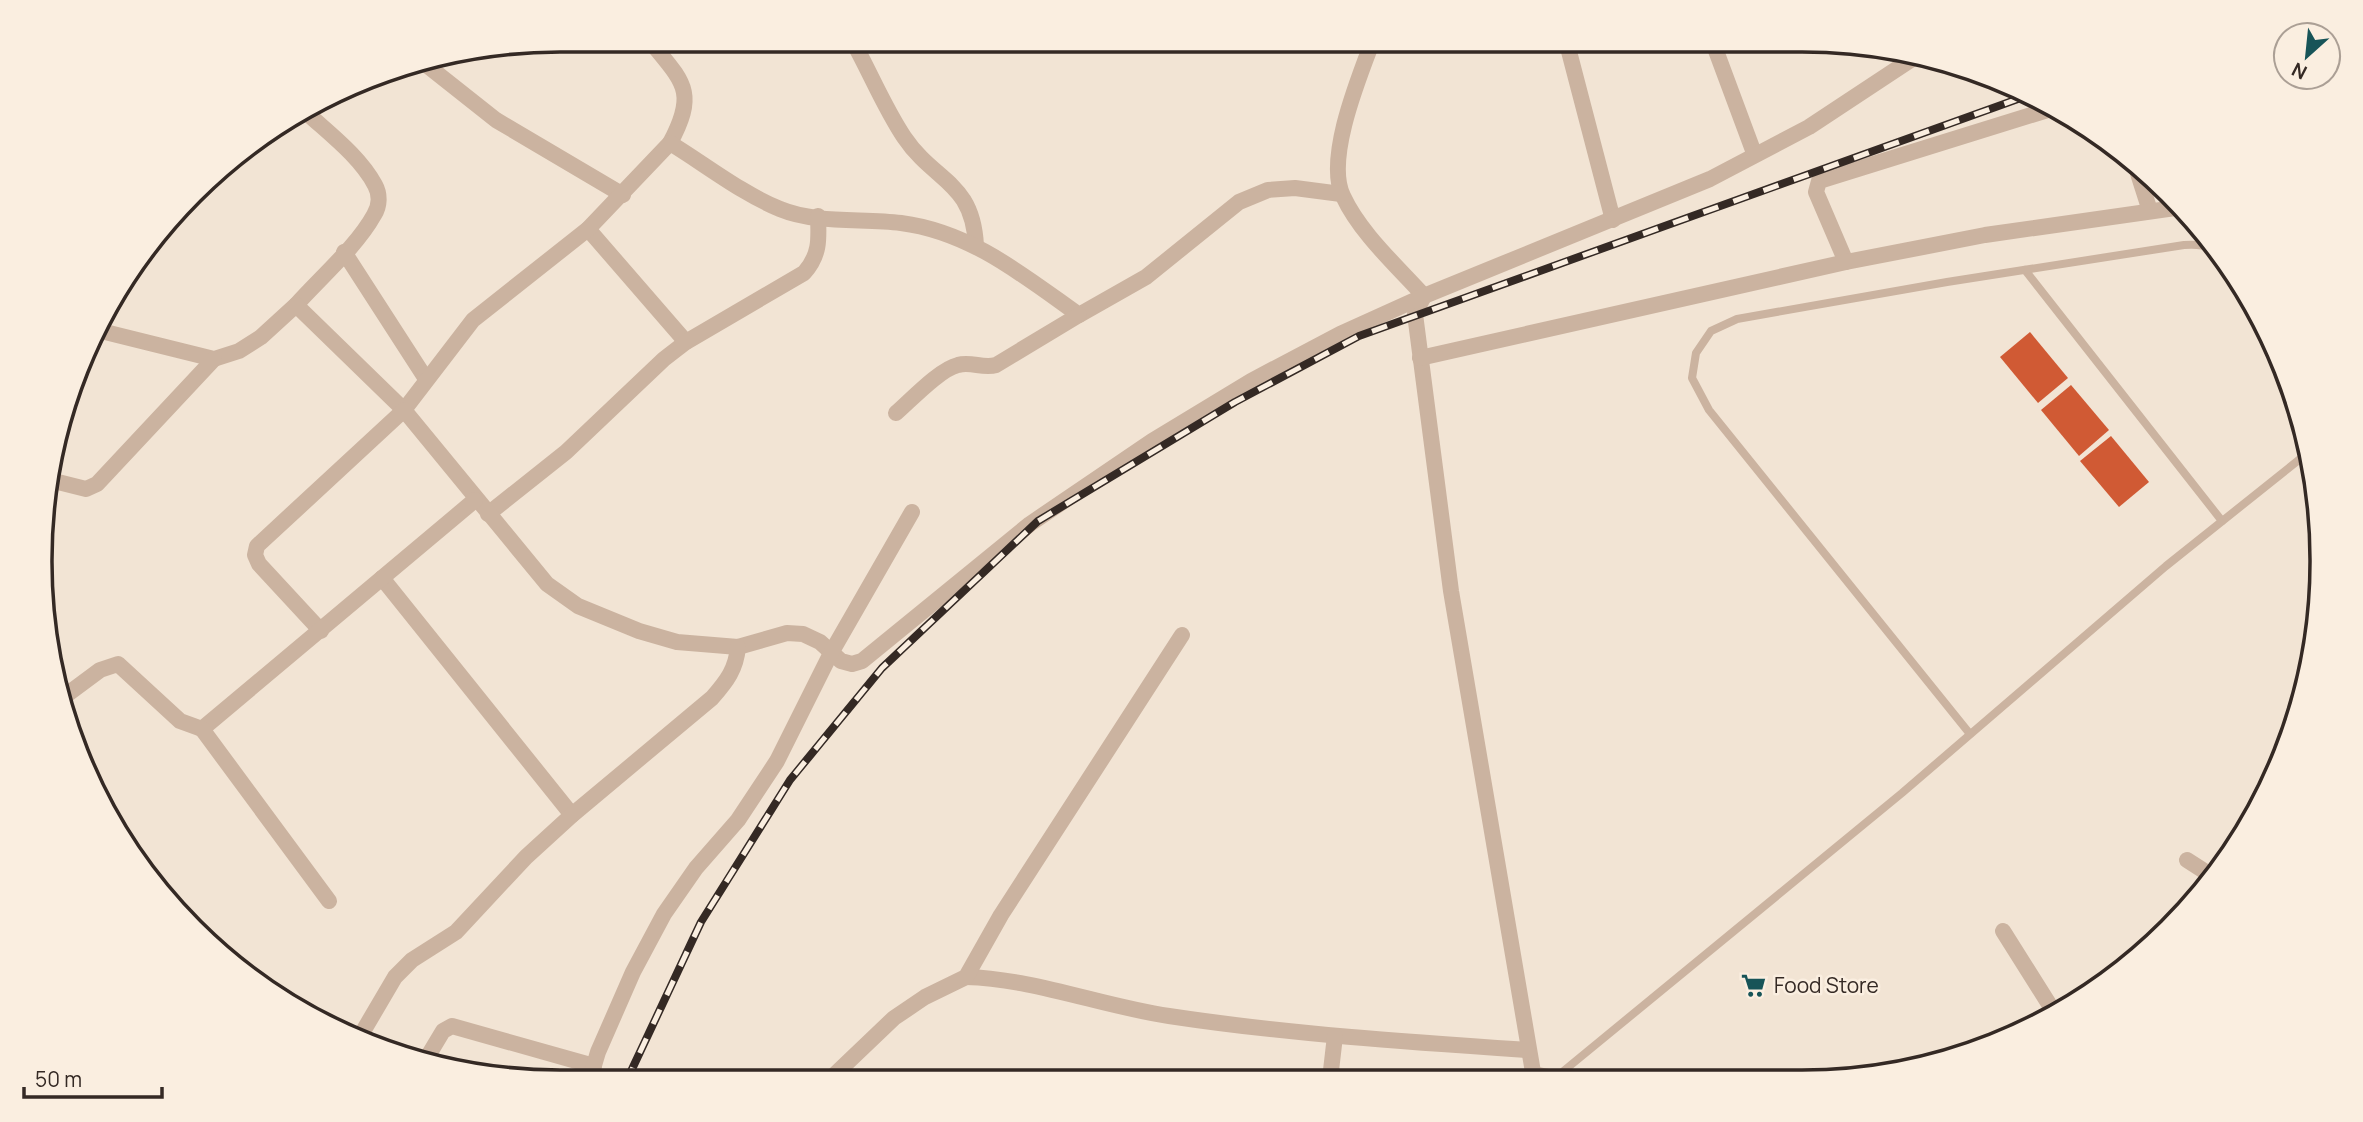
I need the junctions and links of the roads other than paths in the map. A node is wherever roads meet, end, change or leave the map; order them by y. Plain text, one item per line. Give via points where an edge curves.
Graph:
1 (658, 52) edge
2 (858, 52) edge
3 (1369, 52) edge
4 (1569, 52) edge
5 (1716, 52) edge
6 (1906, 63) edge
7 (433, 69) edge
8 (2040, 112) edge
9 (312, 118) edge
10 (670, 143) junction
11 (1754, 153) junction
12 (2141, 182) edge
13 (1341, 194) junction
14 (623, 195) junction
15 (2168, 208) edge
16 (2150, 211) junction
17 (818, 216) junction
18 (1613, 220) junction
19 (588, 229) junction
20 (2200, 245) edge
21 (976, 246) junction
22 (344, 252) junction
23 (1846, 262) junction
24 (2025, 270) junction
25 (1424, 296) junction
26 (296, 305) junction
27 (1079, 315) junction
28 (107, 332) edge
29 (686, 342) junction
30 (1420, 358) junction
31 (214, 359) junction
32 (426, 379) junction
33 (404, 410) junction
34 (896, 413) dead end
35 (2300, 460) edge
36 (59, 483) edge
37 (475, 500) junction
38 (912, 512) dead end
39 (488, 514) junction
40 (2222, 521) junction
41 (383, 578) junction
42 (321, 631) junction
43 (1182, 635) dead end
44 (738, 647) junction
45 (831, 653) junction
46 (70, 692) edge
47 (202, 729) junction
48 (1970, 734) junction
49 (572, 815) junction
50 (2187, 860) dead end
51 (2205, 871) edge
52 (329, 901) dead end
53 (2003, 931) dead end
54 (966, 977) junction
55 (2049, 1005) edge
56 (364, 1030) edge
57 (1335, 1036) junction
58 (1528, 1050) junction
59 (430, 1052) edge
60 (580, 1070) edge
61 (594, 1070) edge
62 (840, 1070) edge
63 (1331, 1070) edge
64 (1532, 1070) edge
65 (1564, 1070) edge

1 - 10 street via 681,82 687,99 684,117
2 - 21 street via 903,136 968,203 975,221
3 - 13 street via 1349,106 1339,154
4 - 18 street
5 - 11 street
6 - 11 street via 1809,127
7 - 14 street via 496,120
8 - 23 street via 1819,181 1816,192
9 - 22 street via 358,162 376,186 380,202
10 - 14 street
10 - 17 street via 782,210
11 - 18 street via 1710,179
12 - 16 street
13 - 25 street via 1362,226
13 - 27 street via 1268,190 1239,202 1146,277
14 - 19 street
15 - 16 street
16 - 23 street via 1985,235
17 - 21 street via 903,223
17 - 29 street via 819,244 815,260 804,273
18 - 25 street
19 - 29 street
19 - 32 street via 473,320
20 - 24 lane
21 - 27 street
22 - 26 street
22 - 32 street
23 - 30 street
24 - 40 lane
24 - 48 lane via 1737,319 1711,331 1696,352 1692,378 1709,410
25 - 30 street via 1415,314
25 - 45 street via 1251,381 1152,442 1030,524 862,661 852,664
26 - 31 street via 261,337
26 - 33 street
27 - 34 street via 996,365 986,368 967,363 949,368
28 - 31 street
29 - 39 street via 556,460
30 - 58 street via 1451,591
31 - 36 street via 97,484 86,489
32 - 33 street
33 - 37 street
33 - 42 street via 257,546 259,564
35 - 40 lane
37 - 39 street
37 - 41 street
38 - 45 street
39 - 44 street via 547,584 578,606 677,642
40 - 48 lane
41 - 42 street
41 - 49 street
42 - 47 street
43 - 54 street via 1001,915
44 - 45 street via 787,633 803,634
44 - 49 street via 730,677 712,698
45 - 61 street via 777,761 738,820 664,914 633,972
46 - 47 street via 100,670 118,664 180,721
47 - 52 street
48 - 65 lane
49 - 56 street via 456,932 395,976
50 - 51 street
53 - 55 street
54 - 57 street via 1000,978 1165,1016
54 - 62 street via 894,1018
57 - 58 street
57 - 63 street
58 - 64 street
59 - 60 street via 443,1031 453,1026

